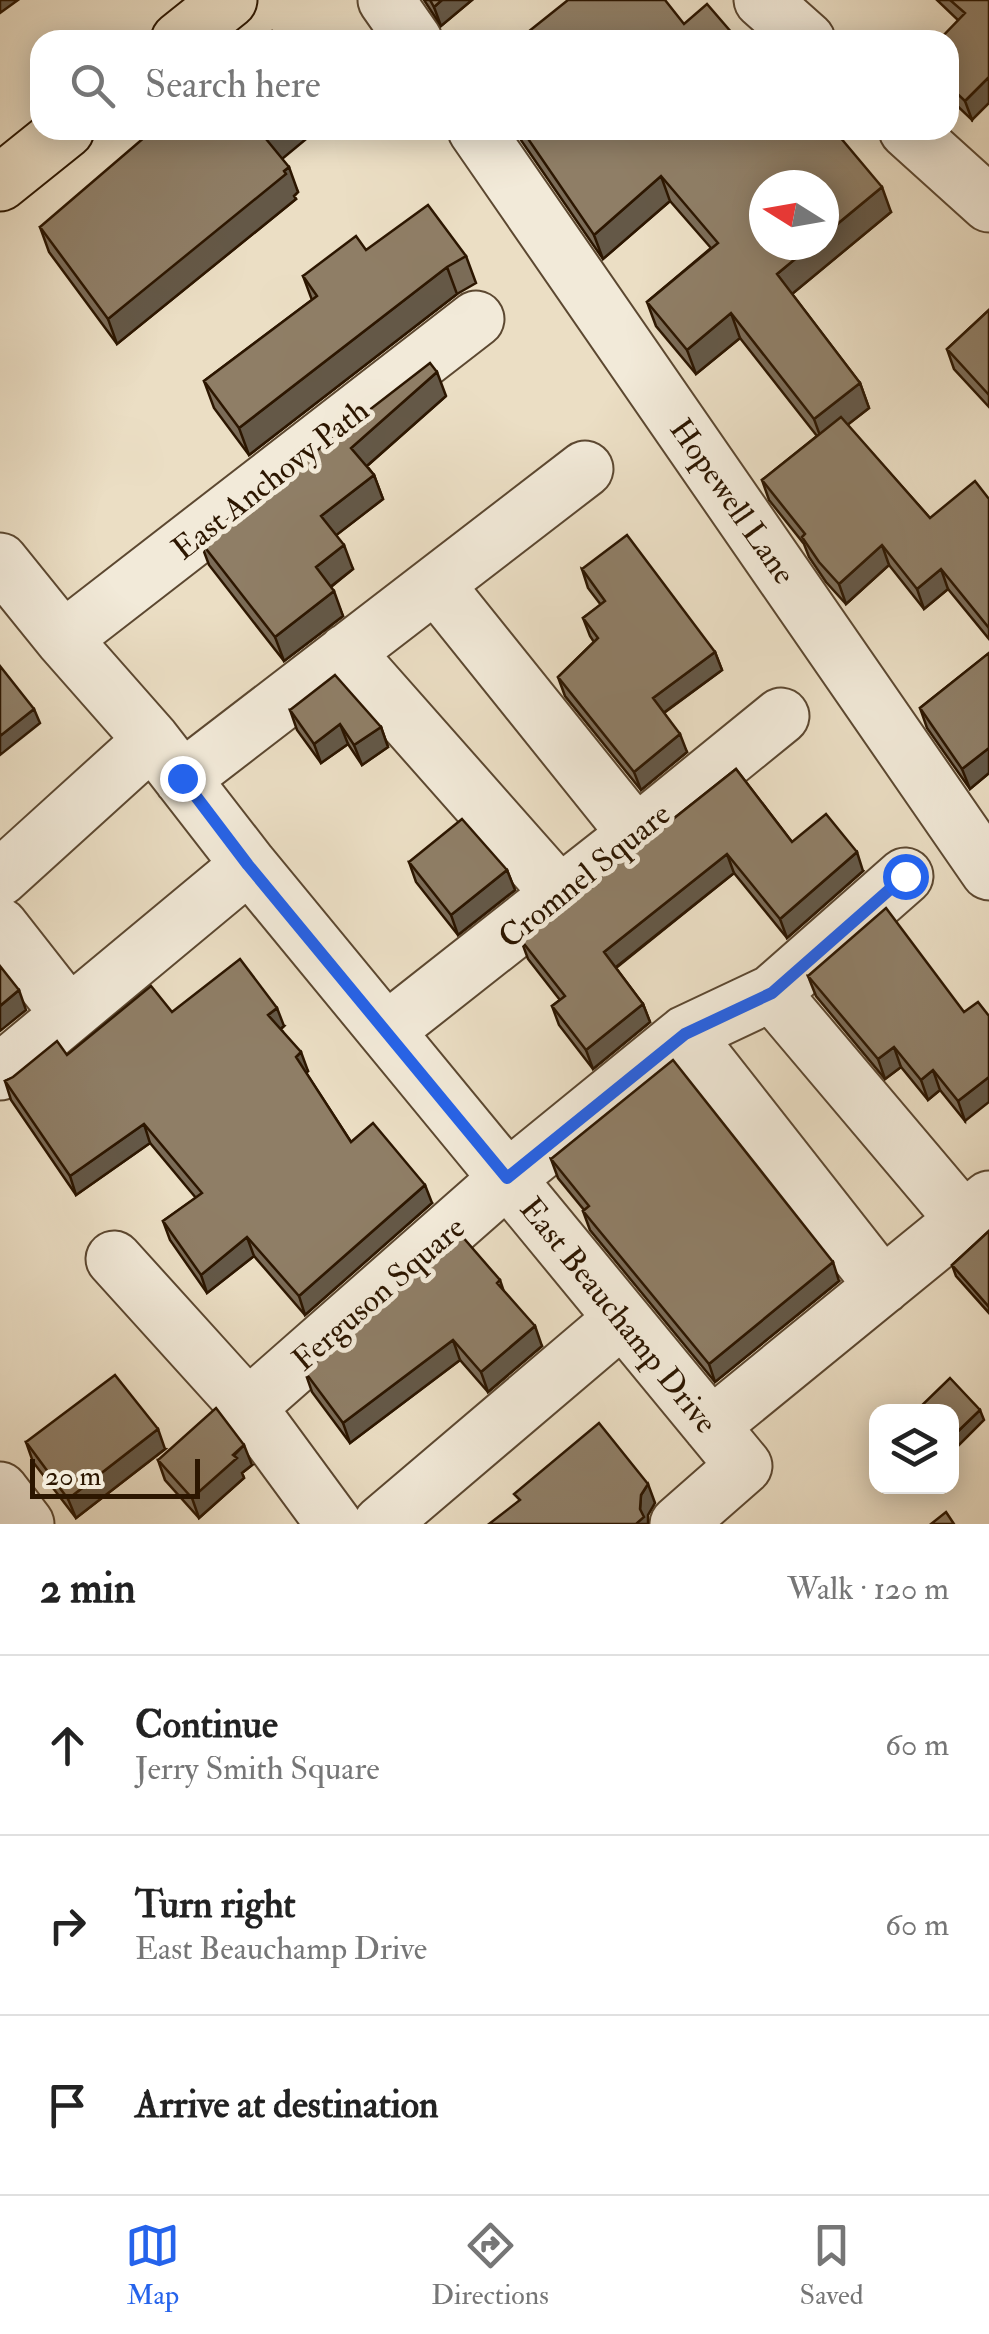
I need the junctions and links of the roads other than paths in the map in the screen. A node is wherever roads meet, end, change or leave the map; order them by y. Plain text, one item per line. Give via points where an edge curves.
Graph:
1 (229, 0) edge
2 (386, 0) edge
3 (762, 0) edge
4 (192, 30) edge
5 (407, 30) edge
6 (796, 30) edge
7 (54, 140) edge
8 (483, 140) edge
9 (918, 140) edge
10 (0, 183) edge
11 (989, 204) edge
12 (476, 319) dead end
13 (585, 469) dead end
14 (0, 561) edge
15 (436, 584) junction
16 (63, 639) junction
17 (346, 652) junction
18 (781, 716) dead end
19 (167, 759) junction
20 (636, 834) junction
21 (248, 865) junction
22 (989, 872) edge
23 (905, 876) dead end
24 (0, 878) edge
25 (560, 894) junction
26 (0, 926) edge
27 (772, 993) junction
28 (70, 1014) junction
29 (386, 1031) junction
30 (685, 1034) junction
31 (0, 1072) edge
32 (507, 1178) junction
33 (976, 1210) edge
34 (114, 1258) dead end
35 (883, 1286) junction
36 (622, 1319) junction
37 (248, 1408) junction
38 (727, 1446) junction
39 (0, 1490) edge
40 (26, 1524) edge
41 (334, 1524) edge
42 (381, 1524) edge
43 (678, 1524) edge

1 - 4 main road
2 - 5 street
3 - 6 street
7 - 10 main road
8 - 22 street, Hopewell Lane
9 - 11 street
12 - 16 street, East Anchovy Path
13 - 15 street
14 - 16 street, East Beauchamp Drive
15 - 17 street
15 - 20 street
16 - 19 street, East Beauchamp Drive
17 - 19 street
17 - 25 street
18 - 20 street, Cromnel Square
19 - 21 street, East Beauchamp Drive
19 - 24 street
20 - 25 street, Cromnel Square
21 - 28 street
21 - 29 street, East Beauchamp Drive
23 - 27 street, Ferguson Square
25 - 29 street, Cromnel Square
26 - 28 street
27 - 30 street, Ferguson Square
27 - 33 street
28 - 31 street
29 - 32 street, East Beauchamp Drive
30 - 32 street, Ferguson Square
30 - 35 street
32 - 36 street, East Beauchamp Drive
32 - 37 street, Ferguson Square
33 - 35 street
34 - 37 street
35 - 38 street
36 - 38 street, East Beauchamp Drive
36 - 42 street
37 - 41 street
38 - 43 street
39 - 40 street

